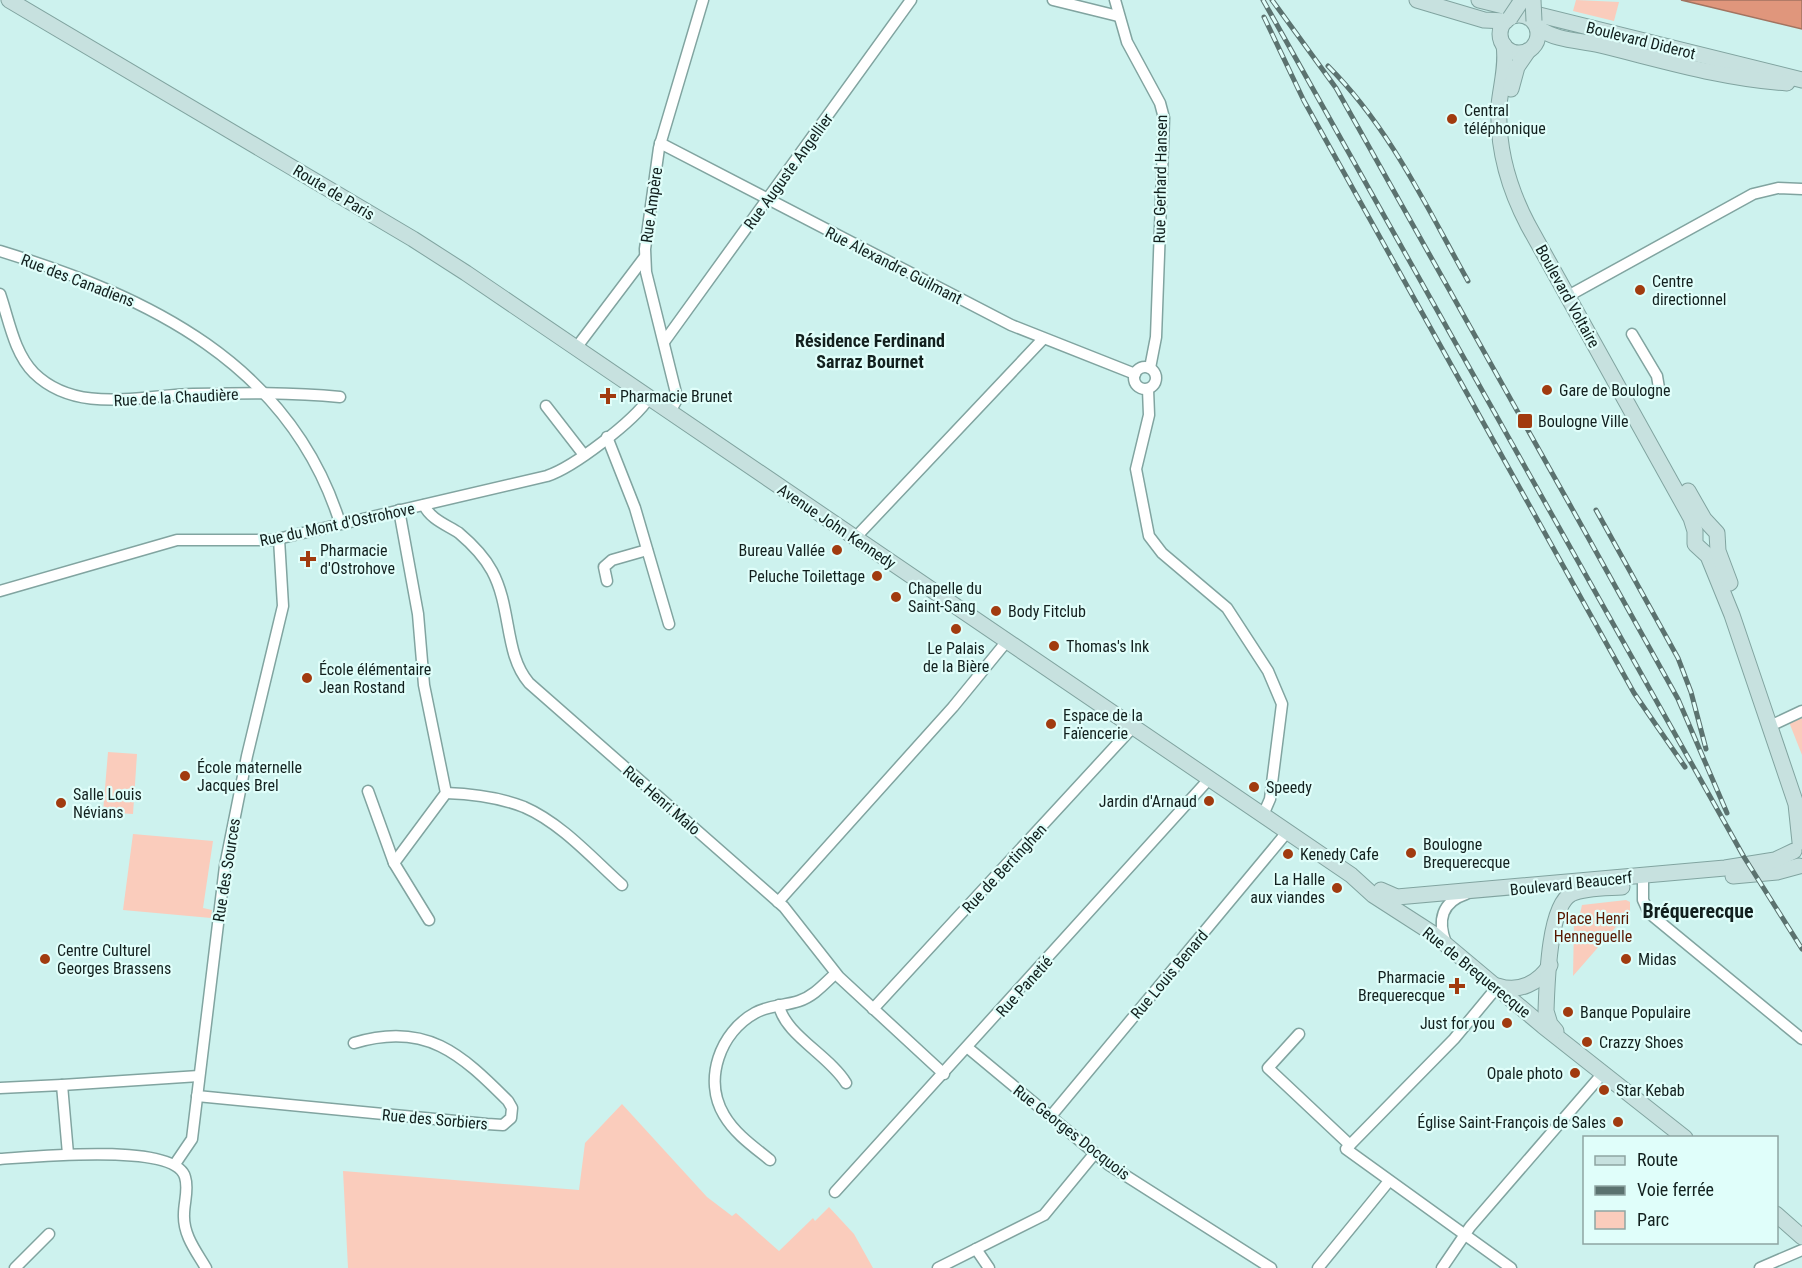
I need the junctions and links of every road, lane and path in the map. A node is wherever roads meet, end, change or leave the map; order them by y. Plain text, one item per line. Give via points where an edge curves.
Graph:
1 (9, 0) edge
2 (703, 0) edge
3 (911, 0) edge
4 (1053, 0) edge
5 (1115, 0) edge
6 (1417, 0) edge
7 (1479, 0) edge
8 (1522, 0) edge
9 (1533, 0) edge
10 (1466, 15) junction
11 (1118, 16) junction
12 (1508, 19) junction
13 (1536, 25) junction
14 (1572, 40) junction
15 (1502, 42) junction
16 (1531, 49) junction
17 (1802, 82) edge
18 (660, 143) junction
19 (1802, 189) edge
20 (768, 200) junction
21 (0, 251) edge
22 (644, 258) junction
23 (0, 294) edge
24 (1572, 294) junction
25 (1632, 334) dead end
26 (1042, 339) junction
27 (664, 342) junction
28 (576, 348) junction
29 (1150, 368) junction
30 (1135, 374) junction
31 (1659, 388) dead end
32 (1148, 389) junction
33 (263, 393) junction
34 (340, 397) dead end
35 (649, 398) junction
36 (546, 406) dead end
37 (670, 412) junction
38 (607, 437) junction
39 (584, 455) junction
40 (424, 505) junction
41 (399, 510) junction
42 (340, 522) junction
43 (1703, 528) junction
44 (855, 538) junction
45 (279, 539) junction
46 (1717, 543) junction
47 (1702, 549) junction
48 (647, 550) junction
49 (607, 581) dead end
50 (0, 591) edge
51 (669, 624) dead end
52 (1007, 641) junction
53 (1802, 711) edge
54 (1774, 725) junction
55 (1133, 727) junction
56 (1210, 778) junction
57 (368, 791) dead end
58 (1802, 791) edge
59 (446, 793) junction
60 (1263, 815) junction
61 (1288, 831) junction
62 (1800, 858) edge
63 (394, 863) junction
64 (1351, 875) junction
65 (1642, 880) junction
66 (622, 885) dead end
67 (1521, 888) junction
68 (1478, 892) junction
69 (778, 902) junction
70 (429, 920) dead end
71 (1554, 927) junction
72 (1446, 944) junction
73 (1550, 965) junction
74 (835, 974) junction
75 (1498, 986) junction
76 (779, 1005) junction
77 (873, 1009) junction
78 (1299, 1034) dead end
79 (1802, 1039) edge
80 (1567, 1042) junction
81 (354, 1043) dead end
82 (968, 1048) junction
83 (1604, 1072) junction
84 (944, 1074) junction
85 (199, 1076) junction
86 (846, 1083) dead end
87 (62, 1085) junction
88 (0, 1088) edge
89 (197, 1096) junction
90 (1051, 1116) junction
91 (1684, 1136) edge
92 (1350, 1145) junction
93 (1095, 1153) junction
94 (68, 1154) junction
95 (0, 1159) edge
96 (770, 1160) dead end
97 (175, 1164) junction
98 (1389, 1181) junction
99 (835, 1192) dead end
100 (1778, 1210) edge
101 (1778, 1217) edge
102 (1802, 1226) edge
103 (50, 1234) dead end
104 (1465, 1235) junction
105 (1802, 1237) edge
106 (976, 1249) junction
107 (1802, 1250) edge
108 (15, 1268) edge
109 (206, 1268) edge
110 (938, 1268) edge
111 (989, 1268) edge
112 (1271, 1268) edge
113 (1318, 1268) edge
114 (1442, 1268) edge
115 (1511, 1268) edge
116 (1760, 1268) edge

1 - 28 street, Route de Paris via 413,239
2 - 18 street, Rue Ampère
3 - 20 street, Rue Auguste Angellier
4 - 11 street
5 - 11 street, Rue Gerhard Hansen
6 - 10 street
7 - 17 street, Boulevard Diderot
8 - 12 street, bridge
9 - 13 street, bridge
10 - 12 street via 1488,21
10 - 15 street
11 - 29 street, Rue Gerhard Hansen via 1164,118 1156,342
12 - 13 street via 1522,15
12 - 15 street via 1501,29
13 - 14 street, Boulevard Diderot via 1553,36
13 - 16 street via 1538,38
14 - 16 street, Boulevard Diderot
14 - 17 street, Boulevard Diderot via 1726,76
15 - 16 street via 1516,53
15 - 24 street, Boulevard Voltaire via 1505,62 1499,118 1505,170 1520,210
16 - 24 street, Boulevard Voltaire via 1517,67 1511,87 1512,157 1528,205
18 - 20 street, Rue Alexandre Guilmant
18 - 22 street, Rue Ampère
19 - 24 street via 1778,188 1754,194
20 - 26 street, Rue Alexandre Guilmant
20 - 27 street, Rue Auguste Angellier
21 - 33 street, Rue des Canadiens via 108,288 159,313 214,349
22 - 27 street, Rue Ampère
22 - 28 street
23 - 33 street, Rue de la Chaudière via 21,356 39,377 64,392 124,401 183,394
24 - 43 street, Boulevard Voltaire
25 - 31 street via 1657,376
26 - 30 street, Rue Alexandre Guilmant
26 - 44 street
27 - 37 street, Rue Ampère via 676,393
28 - 35 street, Route de Paris
29 - 30 street via 1140,368
29 - 32 street via 1157,378
30 - 32 street via 1137,385
32 - 60 street via 1149,415 1136,469 1149,536 1162,553 1227,608 1268,671 1282,704 1270,799
33 - 34 street, Rue de la Chaudière
33 - 42 street, Rue des Canadiens via 312,456
35 - 37 street, Avenue John Kennedy
35 - 38 street, Rue du Mont d'Ostrohove
36 - 39 street
37 - 44 street, Avenue John Kennedy
38 - 39 street, Rue du Mont d'Ostrohove
38 - 48 street
39 - 40 street, Rue du Mont d'Ostrohove via 547,476
40 - 41 street, Rue du Mont d'Ostrohove
40 - 69 street, Rue Henri Malo via 429,513 473,545 491,569 507,609 514,658 525,678
41 - 42 street, Rue du Mont d'Ostrohove
41 - 59 street via 418,614 424,685
42 - 45 street, Rue du Mont d'Ostrohove
43 - 46 street, Boulevard Voltaire via 1717,533
43 - 47 street, Boulevard Voltaire via 1694,541
44 - 52 street, Avenue John Kennedy
45 - 50 street, Rue du Mont d'Ostrohove via 177,540
45 - 85 street, Rue des Sources via 283,606 228,845
46 - 47 street
46 - 54 street, Boulevard Voltaire
47 - 54 street, Boulevard Voltaire via 1711,562
48 - 49 street via 609,562 604,571
48 - 51 street
52 - 55 street, Avenue John Kennedy
52 - 69 street via 959,701
53 - 54 street
54 - 58 street, Boulevard Voltaire
54 - 62 street, Boulevard Voltaire via 1796,804
55 - 56 street, Avenue John Kennedy
55 - 77 street, Rue de Bertinghen
56 - 60 street, Avenue John Kennedy
56 - 82 street, Rue Panetié
57 - 63 street
59 - 63 street
59 - 66 street via 496,799 531,810
60 - 61 street, Rue de Brequerecque
61 - 64 street, Rue de Brequerecque
61 - 90 street, Rue Louis Benard
62 - 65 street, Boulevard Beaucerf
63 - 70 street
64 - 68 street, Boulevard Beaucerf via 1394,897
64 - 72 street, Rue de Brequerecque
65 - 67 street, Boulevard Beaucerf via 1551,882
65 - 71 street, Boulevard Beaucerf via 1567,897
65 - 79 street via 1644,903 1655,918
67 - 68 street, Boulevard Beaucerf
67 - 71 street via 1553,892
68 - 72 street via 1458,897 1445,908 1441,924
69 - 74 street, Rue Henri Malo
71 - 73 street
72 - 75 street, Rue de Brequerecque
73 - 75 street via 1527,986
73 - 80 street via 1546,1016
74 - 76 street via 809,996
74 - 77 street, Rue Henri Malo
75 - 80 street, Rue de Brequerecque
75 - 92 street via 1454,1039
76 - 86 street via 783,1020 838,1069
76 - 96 street via 758,1011 737,1027 721,1052 715,1075 717,1096 726,1118
77 - 84 street, Rue Henri Malo
78 - 92 street via 1268,1068
80 - 83 street, Rue de Brequerecque
81 - 89 street, Rue des Sorbiers via 402,1037 446,1047 465,1059 508,1101 512,1118 503,1125 487,1124
82 - 84 street, Rue Panetié
82 - 90 street, Rue Georges Docquois
83 - 91 street, Rue de Brequerecque
83 - 104 street
84 - 99 street, Rue Panetié
85 - 87 street
85 - 89 street, Rue des Sources
87 - 88 street
87 - 94 street
89 - 97 street, Rue des Sources via 192,1139
90 - 93 street, Rue Georges Docquois
92 - 98 street via 1346,1149
93 - 106 street via 1044,1215
93 - 112 street, Rue Georges Docquois
94 - 95 street
94 - 97 street
97 - 109 street via 185,1178 186,1230
98 - 104 street
98 - 113 street
100 - 102 street
101 - 105 street
103 - 108 street
104 - 114 street
104 - 115 street
106 - 110 street
106 - 111 street
107 - 116 street

